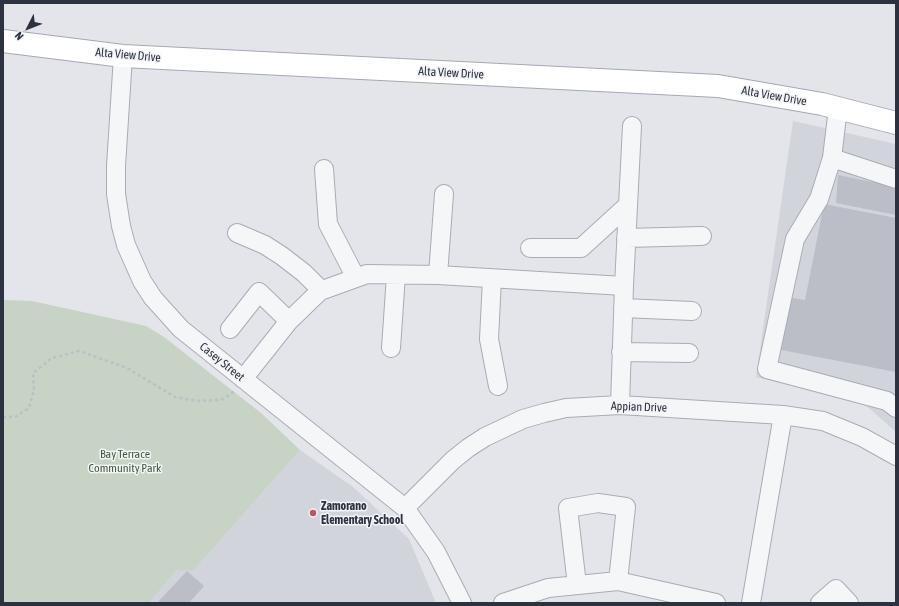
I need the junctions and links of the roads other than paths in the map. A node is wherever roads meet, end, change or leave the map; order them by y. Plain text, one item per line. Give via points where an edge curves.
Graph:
1 (3, 42) edge
2 (123, 56) junction
3 (838, 108) junction
4 (896, 124) edge
5 (632, 126) dead end
6 (832, 158) junction
7 (324, 169) dead end
8 (896, 179) edge
9 (444, 194) dead end
10 (627, 203) junction
11 (237, 233) dead end
12 (702, 236) dead end
13 (626, 238) junction
14 (530, 248) dead end
15 (396, 274) junction
16 (438, 276) junction
17 (356, 278) junction
18 (492, 278) junction
19 (624, 286) junction
20 (321, 290) junction
21 (623, 308) junction
22 (692, 311) dead end
23 (289, 322) junction
24 (230, 328) dead end
25 (391, 348) dead end
26 (621, 352) junction
27 (689, 353) dead end
28 (243, 379) junction
29 (498, 386) dead end
30 (620, 405) junction
31 (896, 408) edge
32 (783, 415) junction
33 (896, 456) edge
34 (405, 508) junction
35 (618, 581) junction
36 (577, 585) junction
37 (462, 603) edge
38 (503, 603) edge
39 (716, 603) edge
40 (751, 603) edge
41 (820, 603) edge
42 (849, 603) edge

1 - 2 main road, Alta View Drive
2 - 3 main road, Alta View Drive via 718,86
2 - 28 street, Casey Street via 116,194 126,245 142,281 166,314
3 - 4 main road, Alta View Drive
3 - 6 street
5 - 10 street
6 - 8 street
6 - 31 street via 819,199 794,239 767,369 887,401
7 - 17 street via 328,224
9 - 16 street
10 - 13 street
10 - 14 street via 581,248
11 - 20 street via 265,245 282,256
12 - 13 street
13 - 19 street
15 - 16 street
15 - 17 street via 367,274
15 - 25 street
16 - 18 street
17 - 20 street
18 - 19 street
18 - 29 street via 489,339
19 - 21 street
20 - 23 street
21 - 22 street
21 - 26 street
23 - 24 street via 259,292
23 - 28 street
26 - 27 street
26 - 30 street
28 - 34 street, Casey Street
30 - 32 street, Appian Drive
30 - 34 street, Appian Drive via 559,410 523,419 502,428 453,460
32 - 33 street, Appian Drive via 823,421 862,437
32 - 40 street
34 - 37 street, Casey Street via 436,552
35 - 36 street
35 - 36 street via 626,507 598,503 568,508
35 - 39 street
36 - 38 street via 548,588
41 - 42 street via 836,589

